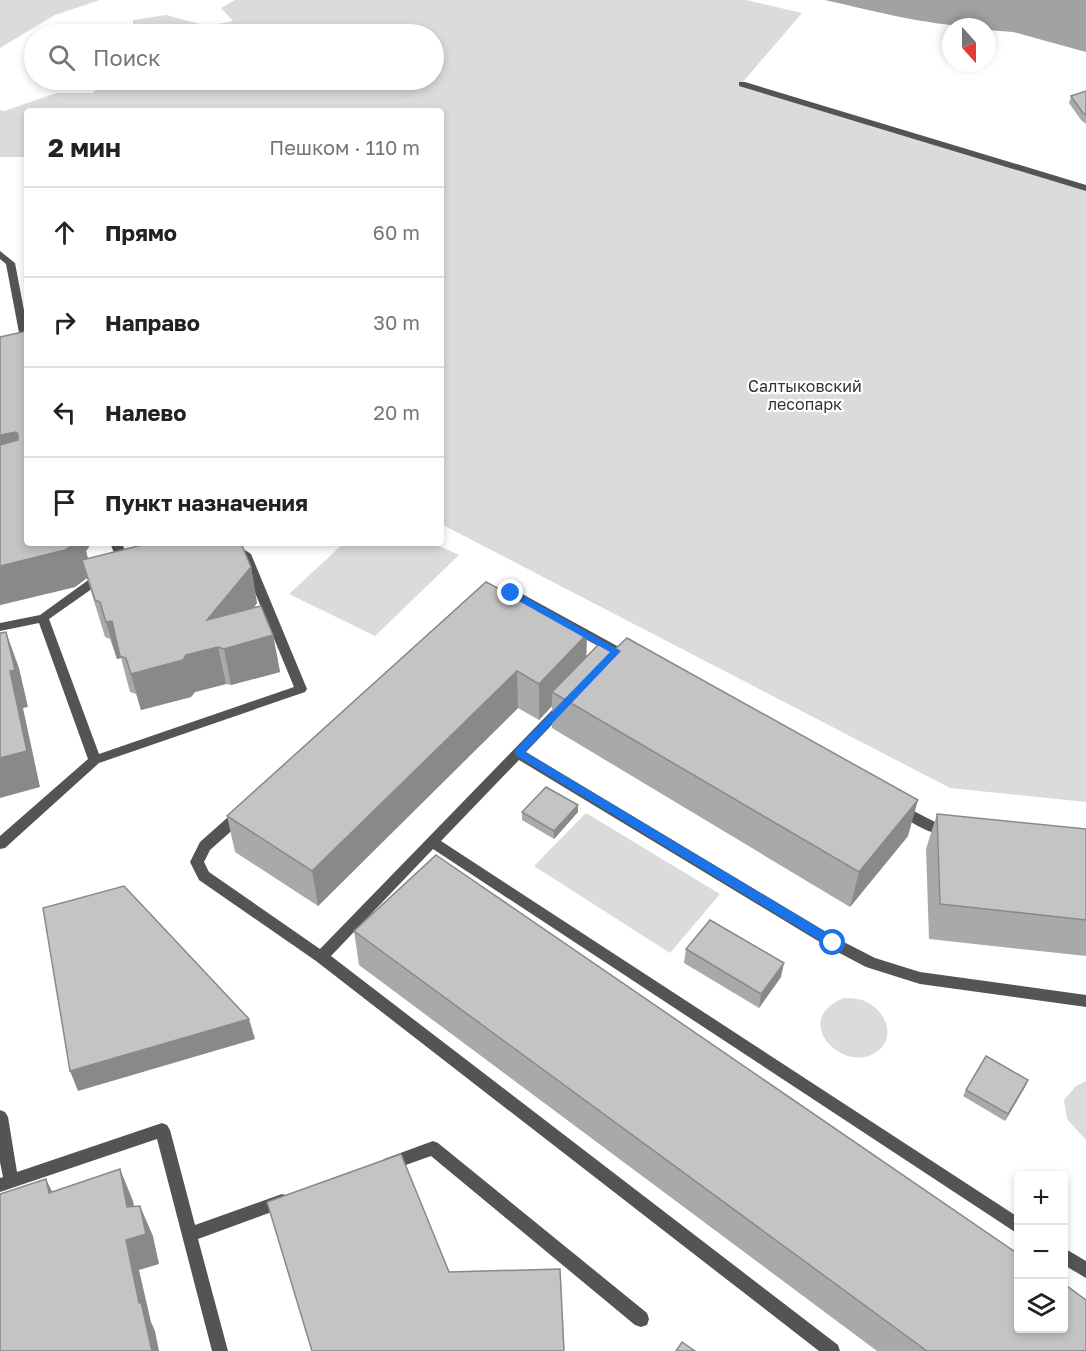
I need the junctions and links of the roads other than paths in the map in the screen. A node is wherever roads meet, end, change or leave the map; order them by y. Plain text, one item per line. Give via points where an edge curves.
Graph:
1 (742, 84) dead end
2 (1086, 188) edge
3 (0, 254) edge
4 (24, 331) edge
5 (24, 346) edge
6 (0, 351) edge
7 (118, 546) edge
8 (242, 546) edge
9 (484, 595) edge
10 (43, 618) junction
11 (0, 627) edge
12 (617, 656) edge
13 (575, 693) edge
14 (518, 753) junction
15 (94, 760) junction
16 (884, 800) edge
17 (249, 807) edge
18 (958, 831) edge
19 (432, 842) junction
20 (0, 844) edge
21 (321, 957) junction
22 (1086, 1001) edge
23 (0, 1117) edge
24 (378, 1167) edge
25 (6, 1183) edge
26 (300, 1195) edge
27 (1016, 1225) edge
28 (189, 1234) junction
29 (1068, 1259) edge
30 (1086, 1270) edge
31 (641, 1319) dead end
32 (220, 1351) edge
33 (832, 1351) edge

1 - 2 lane
3 - 4 lane via 10,263
5 - 6 lane
7 - 10 lane via 131,567 108,572
8 - 15 lane via 301,689
9 - 12 lane via 497,591 511,593
10 - 11 lane
10 - 15 lane
13 - 14 lane
14 - 19 lane
14 - 22 lane via 871,963 920,978
15 - 20 lane
16 - 18 lane via 935,828
17 - 21 lane via 205,846 197,862 204,876
19 - 21 lane
19 - 27 lane
21 - 33 lane
23 - 25 lane
24 - 31 lane via 434,1148
25 - 28 lane via 162,1130
26 - 28 lane
28 - 32 lane
29 - 30 lane

